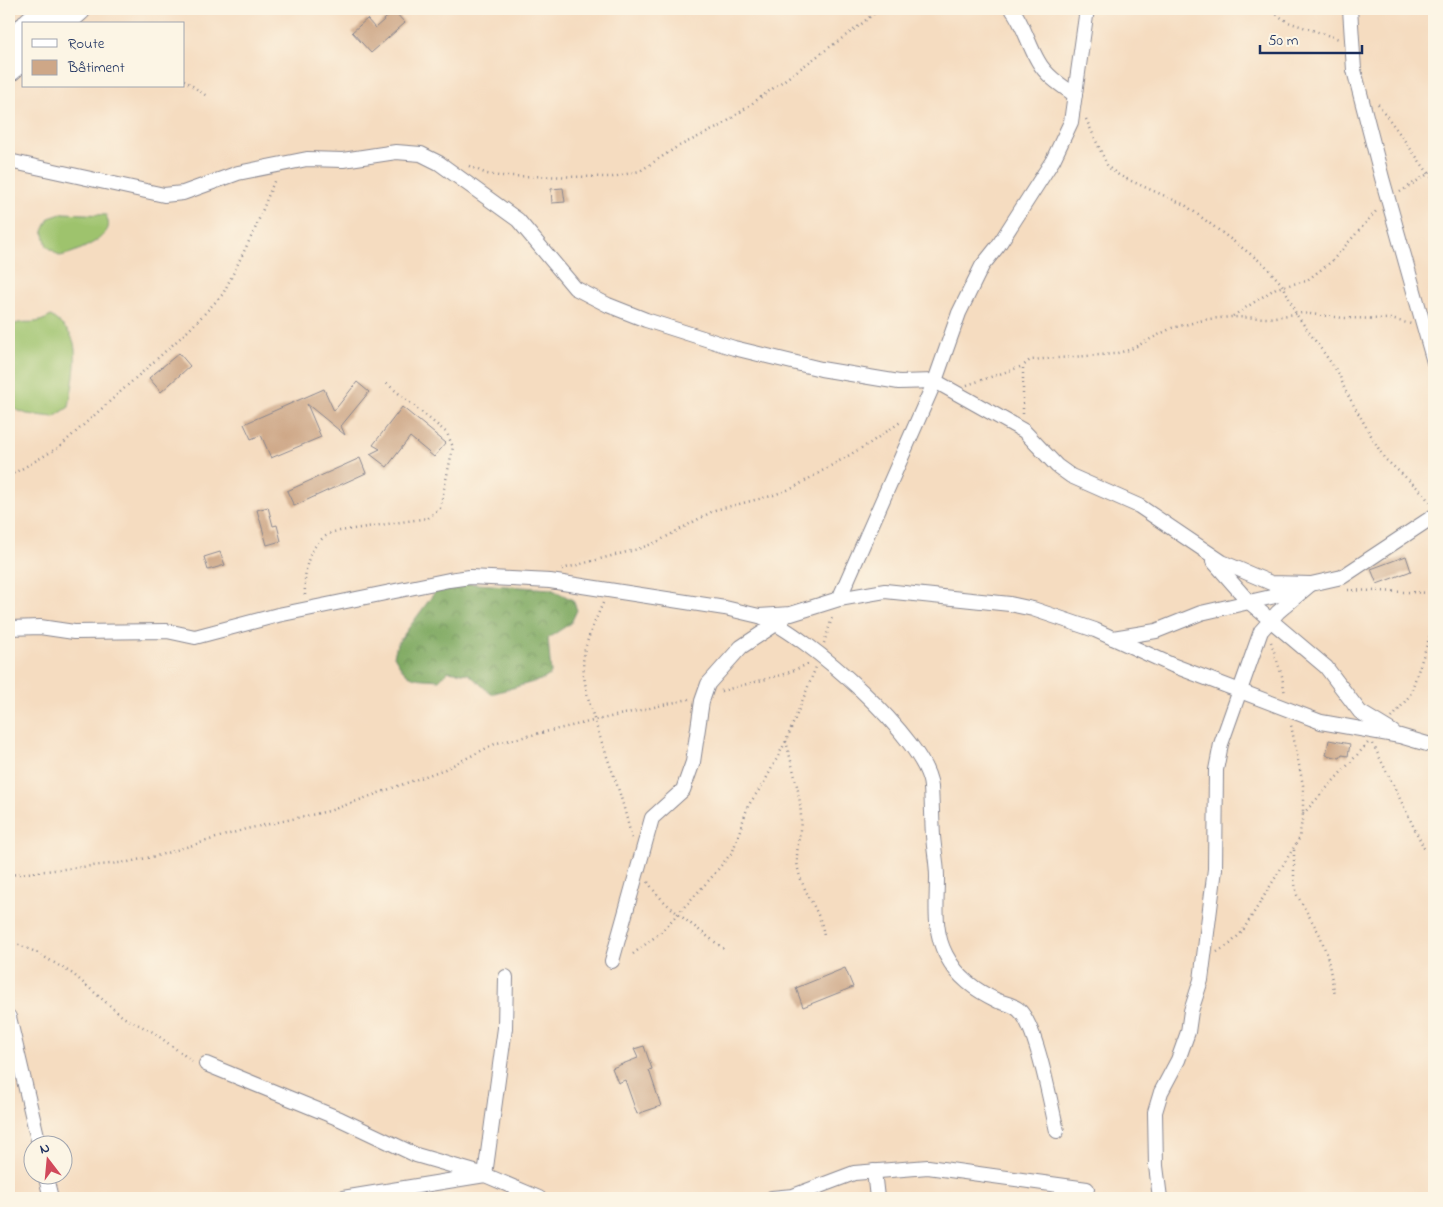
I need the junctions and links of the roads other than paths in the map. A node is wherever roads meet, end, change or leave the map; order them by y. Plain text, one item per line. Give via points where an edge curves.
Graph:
1 (47, 9) edge
2 (78, 9) edge
3 (1012, 9) edge
4 (1087, 9) edge
5 (1350, 9) edge
6 (32, 22) edge
7 (62, 22) edge
8 (22, 32) edge
9 (9, 43) edge
10 (22, 58) edge
11 (9, 69) edge
12 (1075, 95) junction
13 (9, 161) edge
14 (1434, 362) edge
15 (935, 381) junction
16 (1434, 516) edge
17 (1201, 547) junction
18 (1311, 584) junction
19 (839, 599) junction
20 (1249, 602) junction
21 (792, 614) junction
22 (759, 616) junction
23 (777, 623) junction
24 (1267, 625) junction
25 (9, 628) edge
26 (1112, 638) junction
27 (1239, 692) junction
28 (1400, 736) junction
29 (1434, 746) edge
30 (612, 961) dead end
31 (506, 977) dead end
32 (9, 1017) edge
33 (201, 1064) road end
34 (1056, 1131) dead end
35 (36, 1134) edge
36 (874, 1171) junction
37 (485, 1175) junction
38 (48, 1184) edge
39 (1087, 1189) dead end
40 (367, 1196) edge
41 (51, 1198) edge
42 (343, 1198) edge
43 (539, 1198) edge
44 (772, 1198) edge
45 (877, 1198) edge
46 (1160, 1198) edge

1 - 6 highway
2 - 7 highway
3 - 12 street via 1038,62 1056,82
4 - 12 street
5 - 14 street via 1354,70
8 - 9 highway
10 - 11 highway
12 - 15 street via 1071,122 1053,160 982,266 959,313
13 - 15 street via 164,195 183,193 238,173 308,159 343,160 396,152 421,154 439,163 518,220 575,288 608,305 646,320 773,358 899,382
15 - 17 street via 1024,431 1071,476 1139,506
15 - 19 street
16 - 18 street via 1342,577
17 - 18 street via 1222,562 1270,583
17 - 20 street
18 - 20 street
18 - 24 street
19 - 21 street
19 - 26 street via 885,591 1010,604 1063,618
20 - 24 street
20 - 26 street via 1201,613 1156,631
21 - 22 street
21 - 23 street
22 - 23 street
22 - 25 street via 550,581 470,577 308,609 195,637 166,631 74,632
23 - 30 street via 741,647 708,684 693,762 683,790 652,818
23 - 34 street via 820,656 900,729 920,754 931,786 937,876 935,912 945,955 964,980 980,992 1019,1009 1046,1076
24 - 27 street
24 - 28 street via 1326,667 1360,712
26 - 27 street
27 - 28 street via 1320,722
27 - 46 street via 1221,744 1216,770 1215,868 1201,980 1188,1032 1154,1112
28 - 29 street
31 - 37 street via 505,1028
32 - 35 street
33 - 37 street via 340,1119 416,1155
36 - 39 street via 928,1167
36 - 44 street via 854,1173 793,1196
36 - 45 street
37 - 40 street
37 - 43 street
38 - 41 street
40 - 42 street

